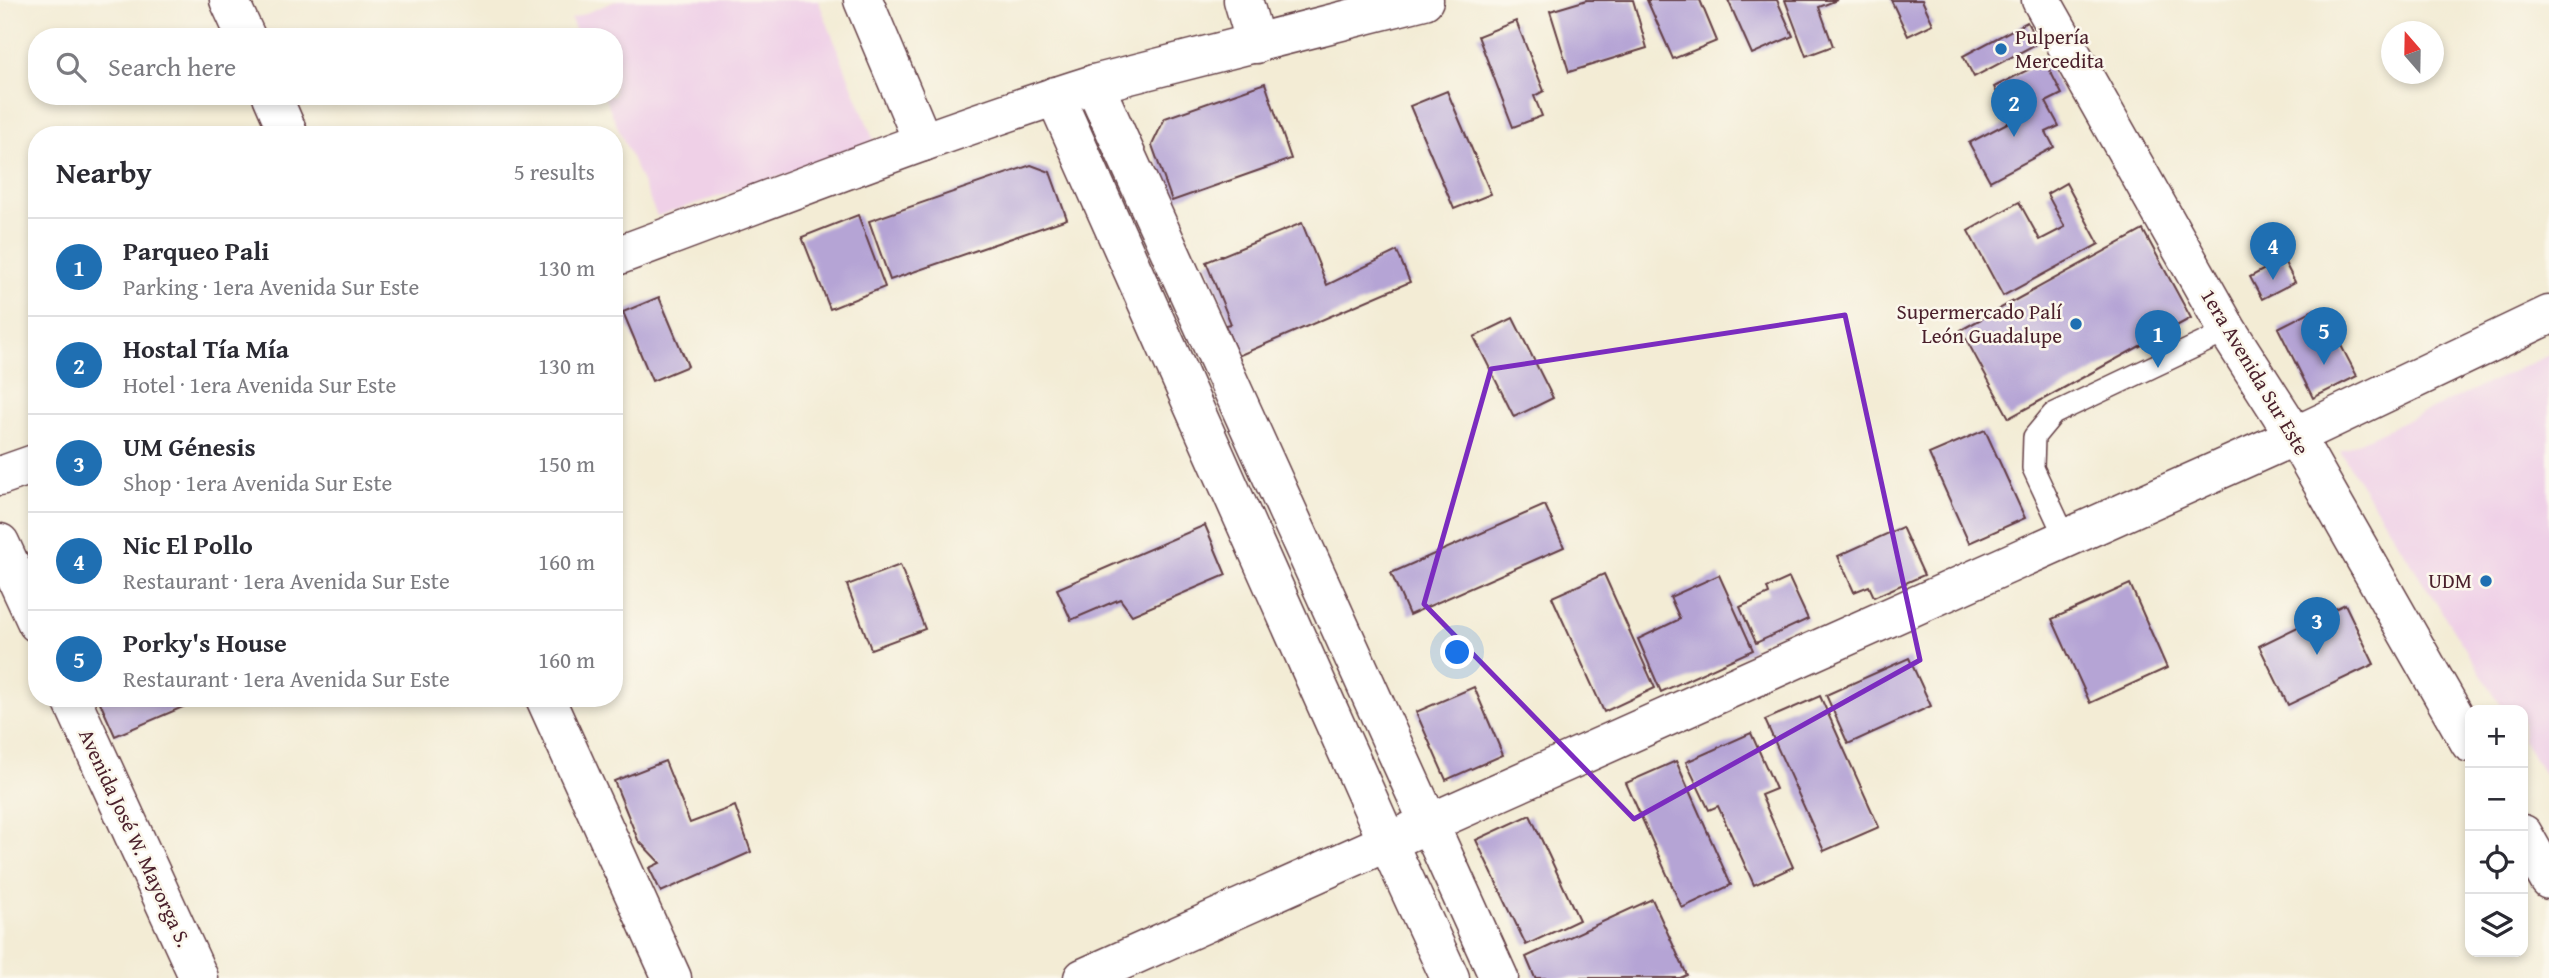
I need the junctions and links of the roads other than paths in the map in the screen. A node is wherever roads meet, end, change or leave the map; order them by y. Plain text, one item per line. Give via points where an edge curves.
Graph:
1 (229, 0) edge
2 (863, 0) edge
3 (1243, 0) edge
4 (1424, 0) edge
5 (2041, 0) edge
6 (242, 28) edge
7 (1256, 44) junction
8 (1094, 84) junction
9 (1055, 96) junction
10 (276, 105) edge
11 (285, 126) edge
12 (923, 142) junction
13 (623, 254) edge
14 (2549, 315) edge
15 (2228, 331) junction
16 (2295, 436) junction
17 (28, 466) edge
18 (0, 476) edge
19 (2066, 539) junction
20 (0, 542) edge
21 (28, 603) edge
22 (75, 707) edge
23 (549, 707) edge
24 (2465, 734) edge
25 (1428, 825) junction
26 (1388, 843) junction
27 (2528, 843) edge
28 (2549, 880) edge
29 (199, 978) edge
30 (673, 978) edge
31 (1083, 978) edge
32 (1450, 978) edge
33 (1499, 978) edge

1 - 6 street
2 - 12 street
3 - 7 street
4 - 7 street
5 - 15 street, 1era Avenida Sur Este
7 - 8 street
8 - 9 street
8 - 25 street
9 - 12 street
9 - 26 street
10 - 11 street
12 - 13 street
14 - 16 street
15 - 16 street, 1era Avenida Sur Este
15 - 19 lane via 2053,414 2034,437 2033,468
16 - 19 street
16 - 24 street, 1era Avenida Sur Este
17 - 18 street
19 - 25 street
20 - 21 street
22 - 29 street, Avenida José W. Mayorga S.
23 - 30 street
25 - 26 street
25 - 33 street
26 - 31 street
26 - 32 street
27 - 28 street

